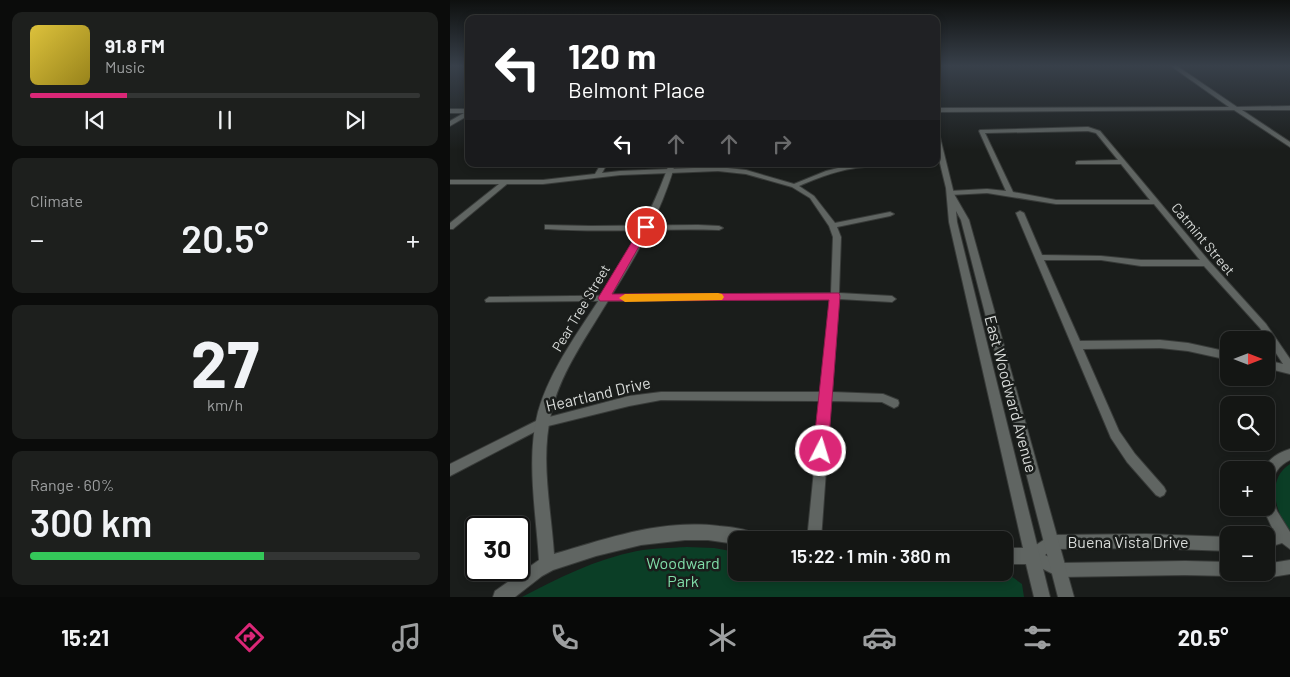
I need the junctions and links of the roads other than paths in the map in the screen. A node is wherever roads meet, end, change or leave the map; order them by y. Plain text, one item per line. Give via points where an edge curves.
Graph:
1 (1215, 94) edge
2 (1236, 108) junction
3 (1290, 108) edge
4 (940, 110) edge
5 (450, 111) edge
6 (465, 112) edge
7 (465, 115) edge
8 (450, 124) edge
9 (1290, 145) edge
10 (940, 150) edge
11 (1124, 162) junction
12 (1078, 163) dead end
13 (602, 167) edge
14 (671, 167) edge
15 (719, 167) edge
16 (848, 167) edge
17 (597, 176) junction
18 (450, 182) edge
19 (504, 182) junction
20 (794, 186) junction
21 (950, 193) junction
22 (1010, 194) junction
23 (1156, 202) junction
24 (1020, 213) dead end
25 (890, 214) dead end
26 (833, 226) junction
27 (450, 227) edge
28 (548, 227) dead end
29 (646, 227) junction
30 (719, 228) dead end
31 (1039, 257) junction
32 (1206, 263) junction
33 (835, 296) junction
34 (604, 298) junction
35 (892, 299) dead end
36 (490, 300) dead end
37 (1076, 345) junction
38 (1220, 354) edge
39 (1275, 366) edge
40 (1290, 369) edge
41 (825, 398) junction
42 (894, 403) dead end
43 (542, 424) junction
44 (1290, 454) edge
45 (1275, 462) edge
46 (450, 470) edge
47 (1160, 491) dead end
48 (1275, 516) edge
49 (815, 531) edge
50 (728, 535) edge
51 (1287, 539) edge
52 (1051, 542) junction
53 (1220, 544) edge
54 (1013, 556) edge
55 (1032, 556) junction
56 (547, 565) junction
57 (1290, 568) edge
58 (1220, 569) edge
59 (1058, 570) junction
60 (1275, 570) edge
61 (501, 597) edge
62 (1042, 597) edge
63 (1066, 597) edge

1 - 2 street
2 - 3 street
2 - 4 street
2 - 9 street
5 - 6 street
7 - 8 street
10 - 21 street, East Woodward Avenue
11 - 12 street
11 - 22 street, Catmint Street via 1094,130 982,131
11 - 23 street, Catmint Street
13 - 17 street
14 - 15 street
14 - 17 street
14 - 29 street, Pear Tree Street
15 - 20 street
16 - 20 street
17 - 19 street via 563,181
18 - 19 street
19 - 27 street
20 - 26 street via 812,197
21 - 22 street via 987,191
21 - 52 street, East Woodward Avenue via 965,220
21 - 55 street, East Woodward Avenue via 953,222
22 - 23 street via 1056,202
23 - 32 street, Catmint Street
24 - 31 street
25 - 26 street
26 - 33 street via 837,237
28 - 29 street
29 - 30 street
29 - 34 street, Pear Tree Street
31 - 32 street
31 - 37 street
32 - 40 street, Catmint Street via 1263,326
33 - 34 street
33 - 35 street
33 - 41 street
34 - 36 street
34 - 43 street, Pear Tree Street via 561,372
37 - 38 street via 1160,344
37 - 47 street via 1114,434
39 - 40 street
41 - 42 street, Heartland Drive via 883,398
41 - 43 street, Heartland Drive via 661,396
41 - 49 street
43 - 46 street, Heartland Drive
43 - 56 street, Pear Tree Street
44 - 45 street
48 - 51 street
50 - 56 street via 678,531 625,540
52 - 53 street, Buena Vista Drive
52 - 55 street, Buena Vista Drive
52 - 59 street, East Woodward Avenue
54 - 55 street, Buena Vista Drive
55 - 59 street, Buena Vista Drive
55 - 62 street, East Woodward Avenue
56 - 61 street
57 - 60 street
58 - 59 street, Buena Vista Drive
59 - 63 street, East Woodward Avenue

